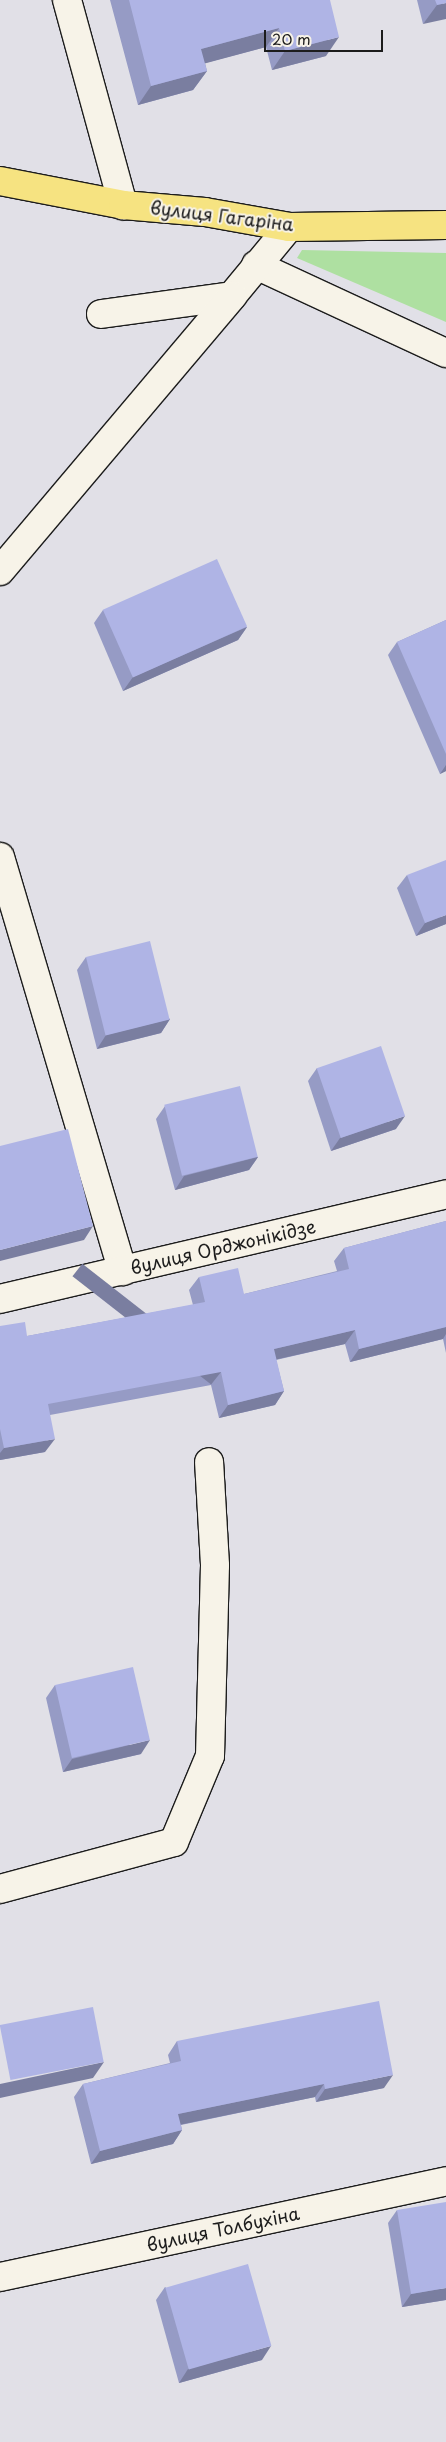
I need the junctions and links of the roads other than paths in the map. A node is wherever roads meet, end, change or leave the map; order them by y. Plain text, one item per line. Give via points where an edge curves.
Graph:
1 (67, 0) edge
2 (0, 181) edge
3 (123, 205) junction
4 (446, 225) edge
5 (289, 226) junction
6 (256, 265) junction
7 (232, 296) junction
8 (101, 314) dead end
9 (446, 353) edge
10 (40, 524) junction
11 (0, 538) edge
12 (0, 571) edge
13 (0, 857) edge
14 (446, 1194) edge
15 (123, 1271) junction
16 (0, 1299) edge
17 (209, 1462) dead end
18 (0, 1889) edge
19 (446, 2182) edge
20 (0, 2277) edge

1 - 3 street
2 - 3 main road, вулиця Гагаріна
3 - 5 main road, вулиця Гагаріна via 205,212
4 - 5 main road, вулиця Гагаріна
5 - 6 street
6 - 7 street
6 - 9 street
7 - 8 street
7 - 10 street
10 - 11 street
10 - 12 street
13 - 15 street
14 - 15 street, вулиця Орджонікідзе
15 - 16 street, вулиця Орджонікідзе
17 - 18 street via 215,1565 210,1756 174,1842
19 - 20 street, вулиця Толбухіна

